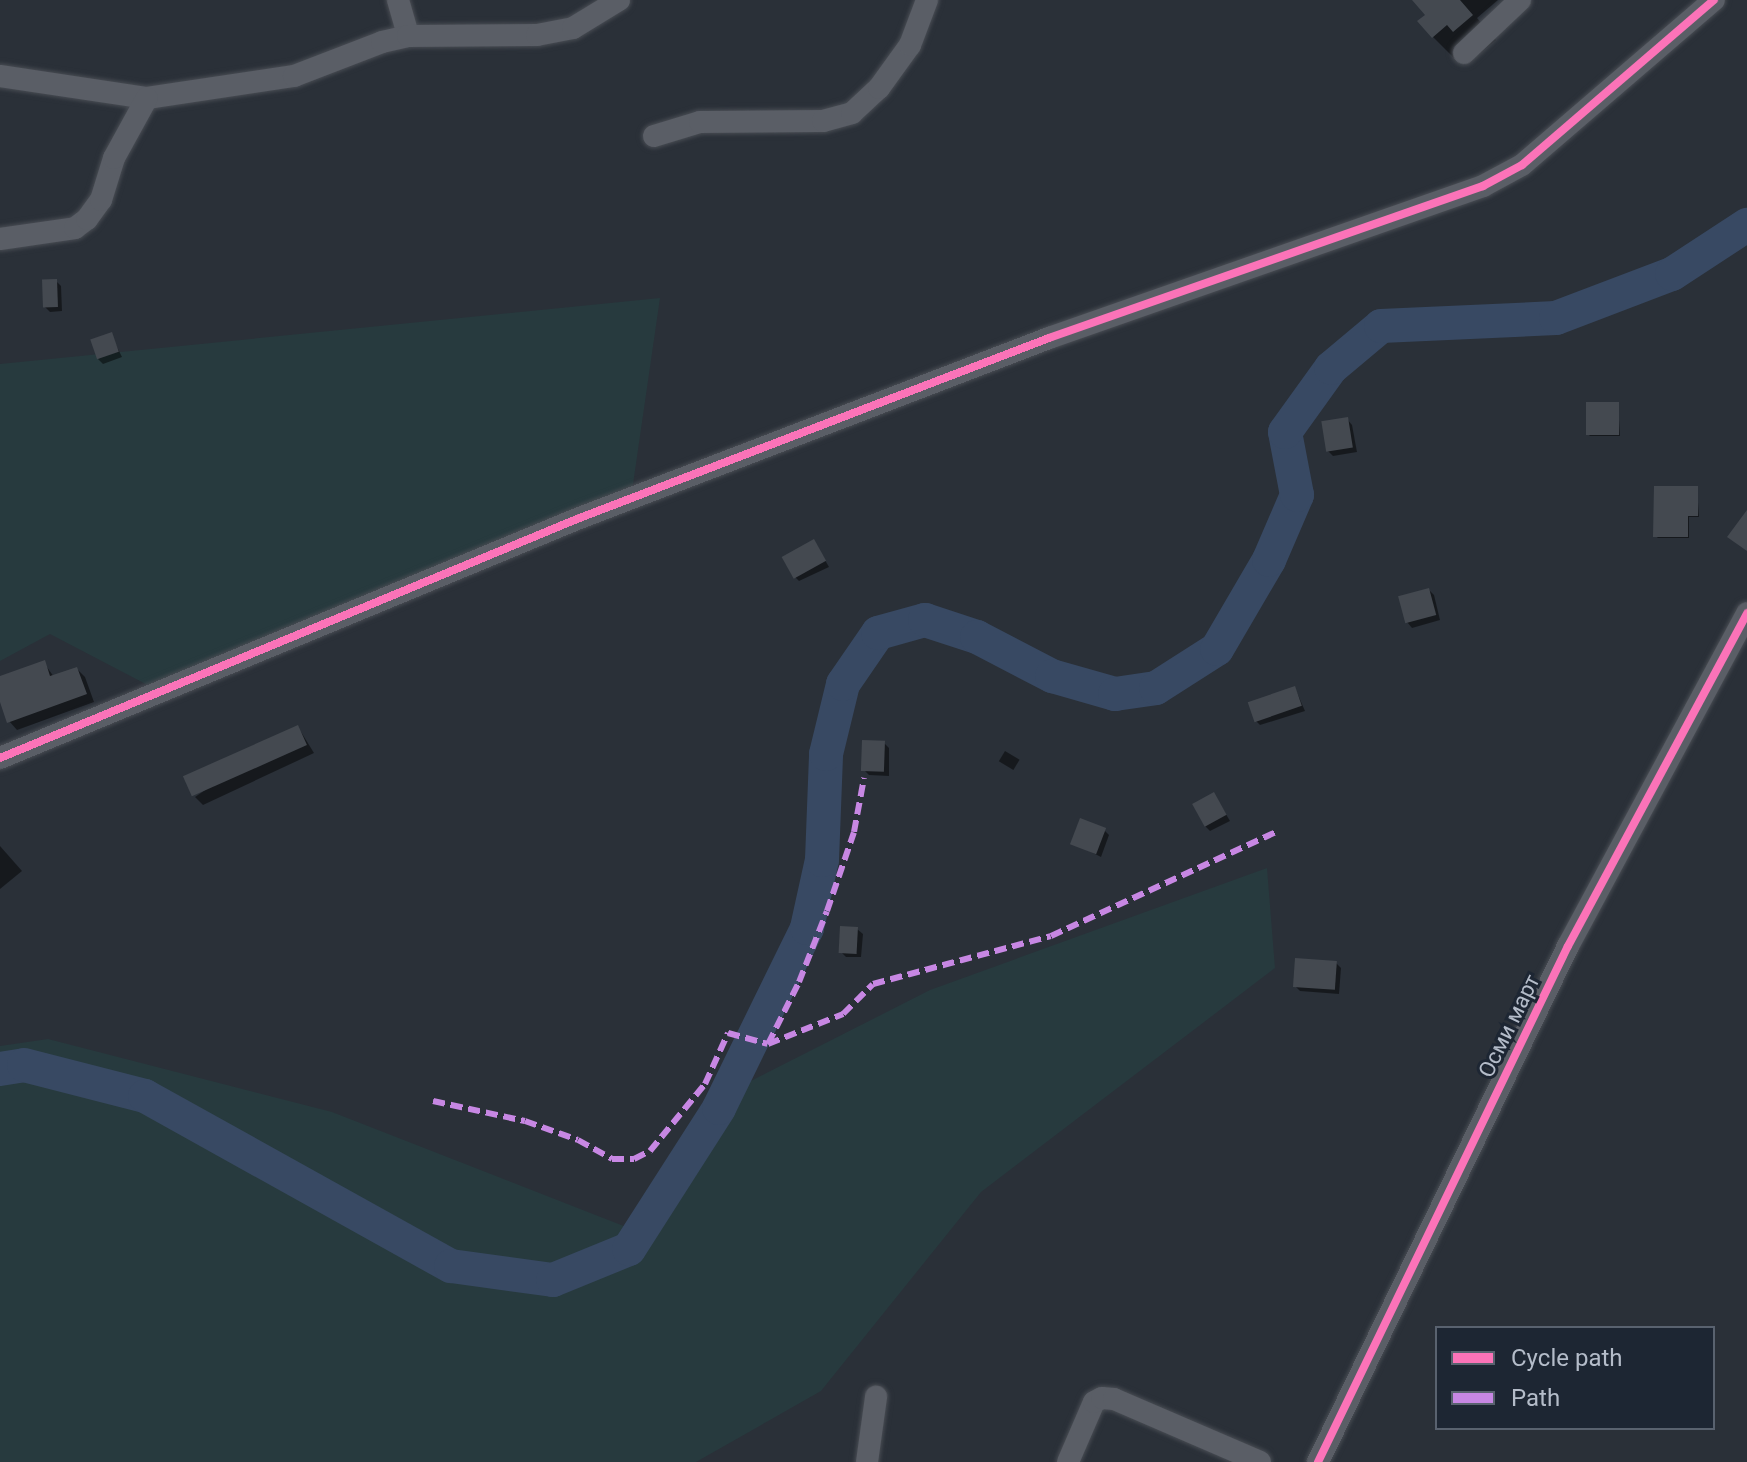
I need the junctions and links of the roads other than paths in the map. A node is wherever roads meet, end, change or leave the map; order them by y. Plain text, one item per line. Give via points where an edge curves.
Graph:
1 (398, 0) edge
2 (619, 0) edge
3 (927, 0) edge
4 (1520, 0) edge
5 (1714, 0) edge
6 (408, 36) junction
7 (1464, 53) dead end
8 (0, 76) edge
9 (147, 98) junction
10 (654, 136) dead end
11 (0, 239) edge
12 (1747, 613) edge
13 (0, 758) edge
14 (876, 1397) dead end
15 (867, 1462) edge
16 (1068, 1462) edge
17 (1260, 1462) edge
18 (1318, 1462) edge

1 - 6 street
2 - 6 street via 573,28 537,35
3 - 10 street via 910,45 879,88 852,113 823,121 700,122
4 - 7 street
5 - 13 street via 1522,165 1483,186 1049,338 577,519
6 - 9 street via 294,76
8 - 9 street
9 - 11 street via 114,158 101,200 87,219 75,228
12 - 18 street, Осми март via 1568,946
14 - 15 street
16 - 17 street via 1094,1402 1102,1398

